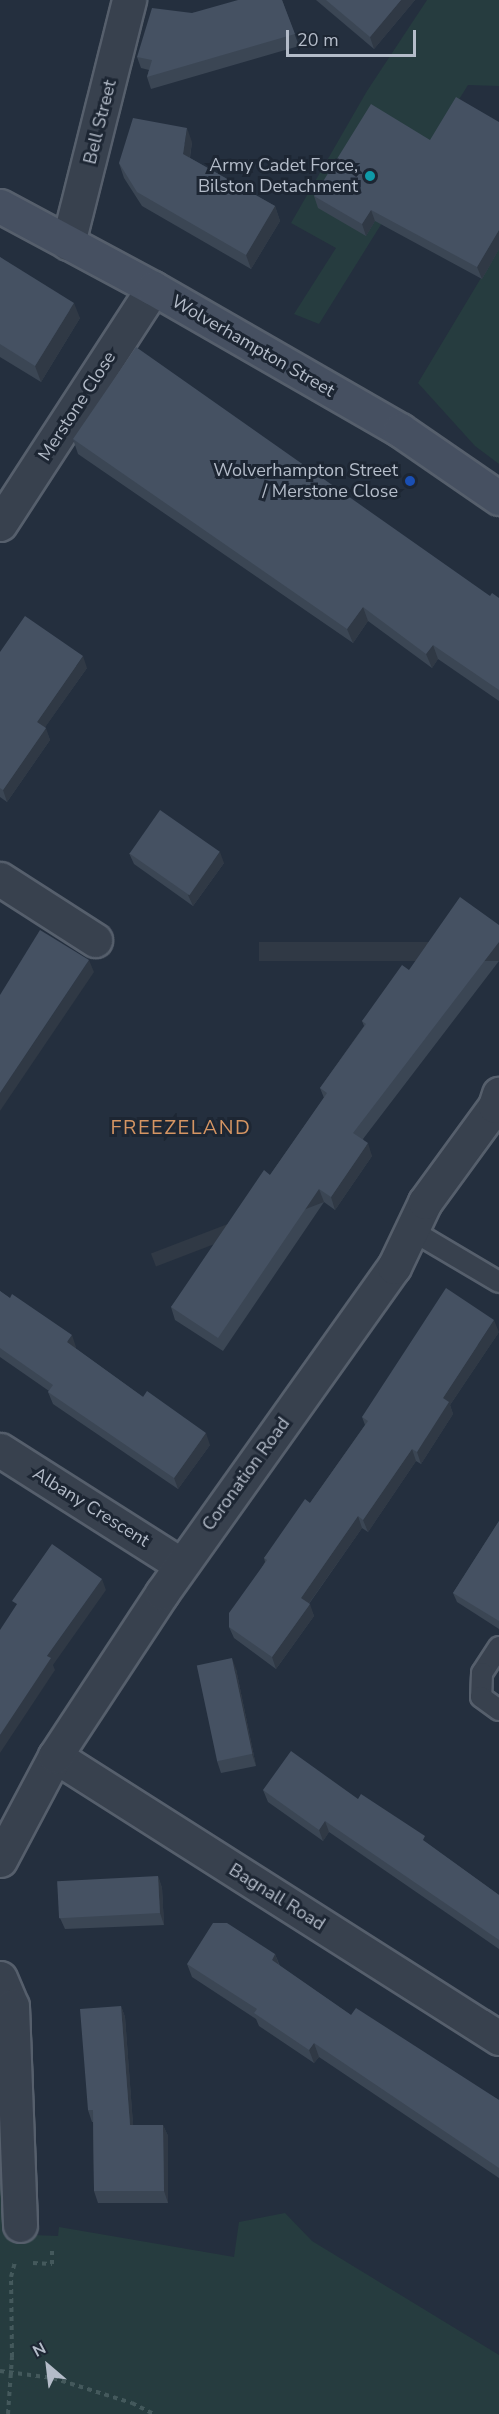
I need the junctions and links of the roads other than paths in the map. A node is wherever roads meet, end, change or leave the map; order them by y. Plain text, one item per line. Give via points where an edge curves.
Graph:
1 (129, 0) edge
2 (0, 206) edge
3 (68, 243) junction
4 (153, 288) junction
5 (499, 498) edge
6 (0, 524) edge
7 (0, 879) edge
8 (95, 940) dead end
9 (499, 1094) edge
10 (411, 1230) junction
11 (499, 1282) edge
12 (0, 1450) edge
13 (181, 1565) junction
14 (499, 1647) edge
15 (499, 1710) edge
16 (55, 1756) junction
17 (0, 1860) edge
18 (0, 1978) edge
19 (499, 2038) edge
20 (20, 2226) dead end

1 - 3 street, Bell Street
2 - 3 main road, Wolverhampton Street
3 - 4 main road, Wolverhampton Street
4 - 5 main road, Wolverhampton Street via 400,430
4 - 6 street, Merstone Close
7 - 8 street
9 - 10 street, Coronation Road via 495,1106 425,1202
10 - 11 lane
10 - 13 street, Coronation Road via 394,1267
12 - 13 street, Albany Crescent
13 - 16 street, Coronation Road
14 - 15 lane via 482,1673 481,1697
16 - 17 street, Coronation Road
16 - 19 street, Bagnall Road
18 - 20 street via 12,2006

